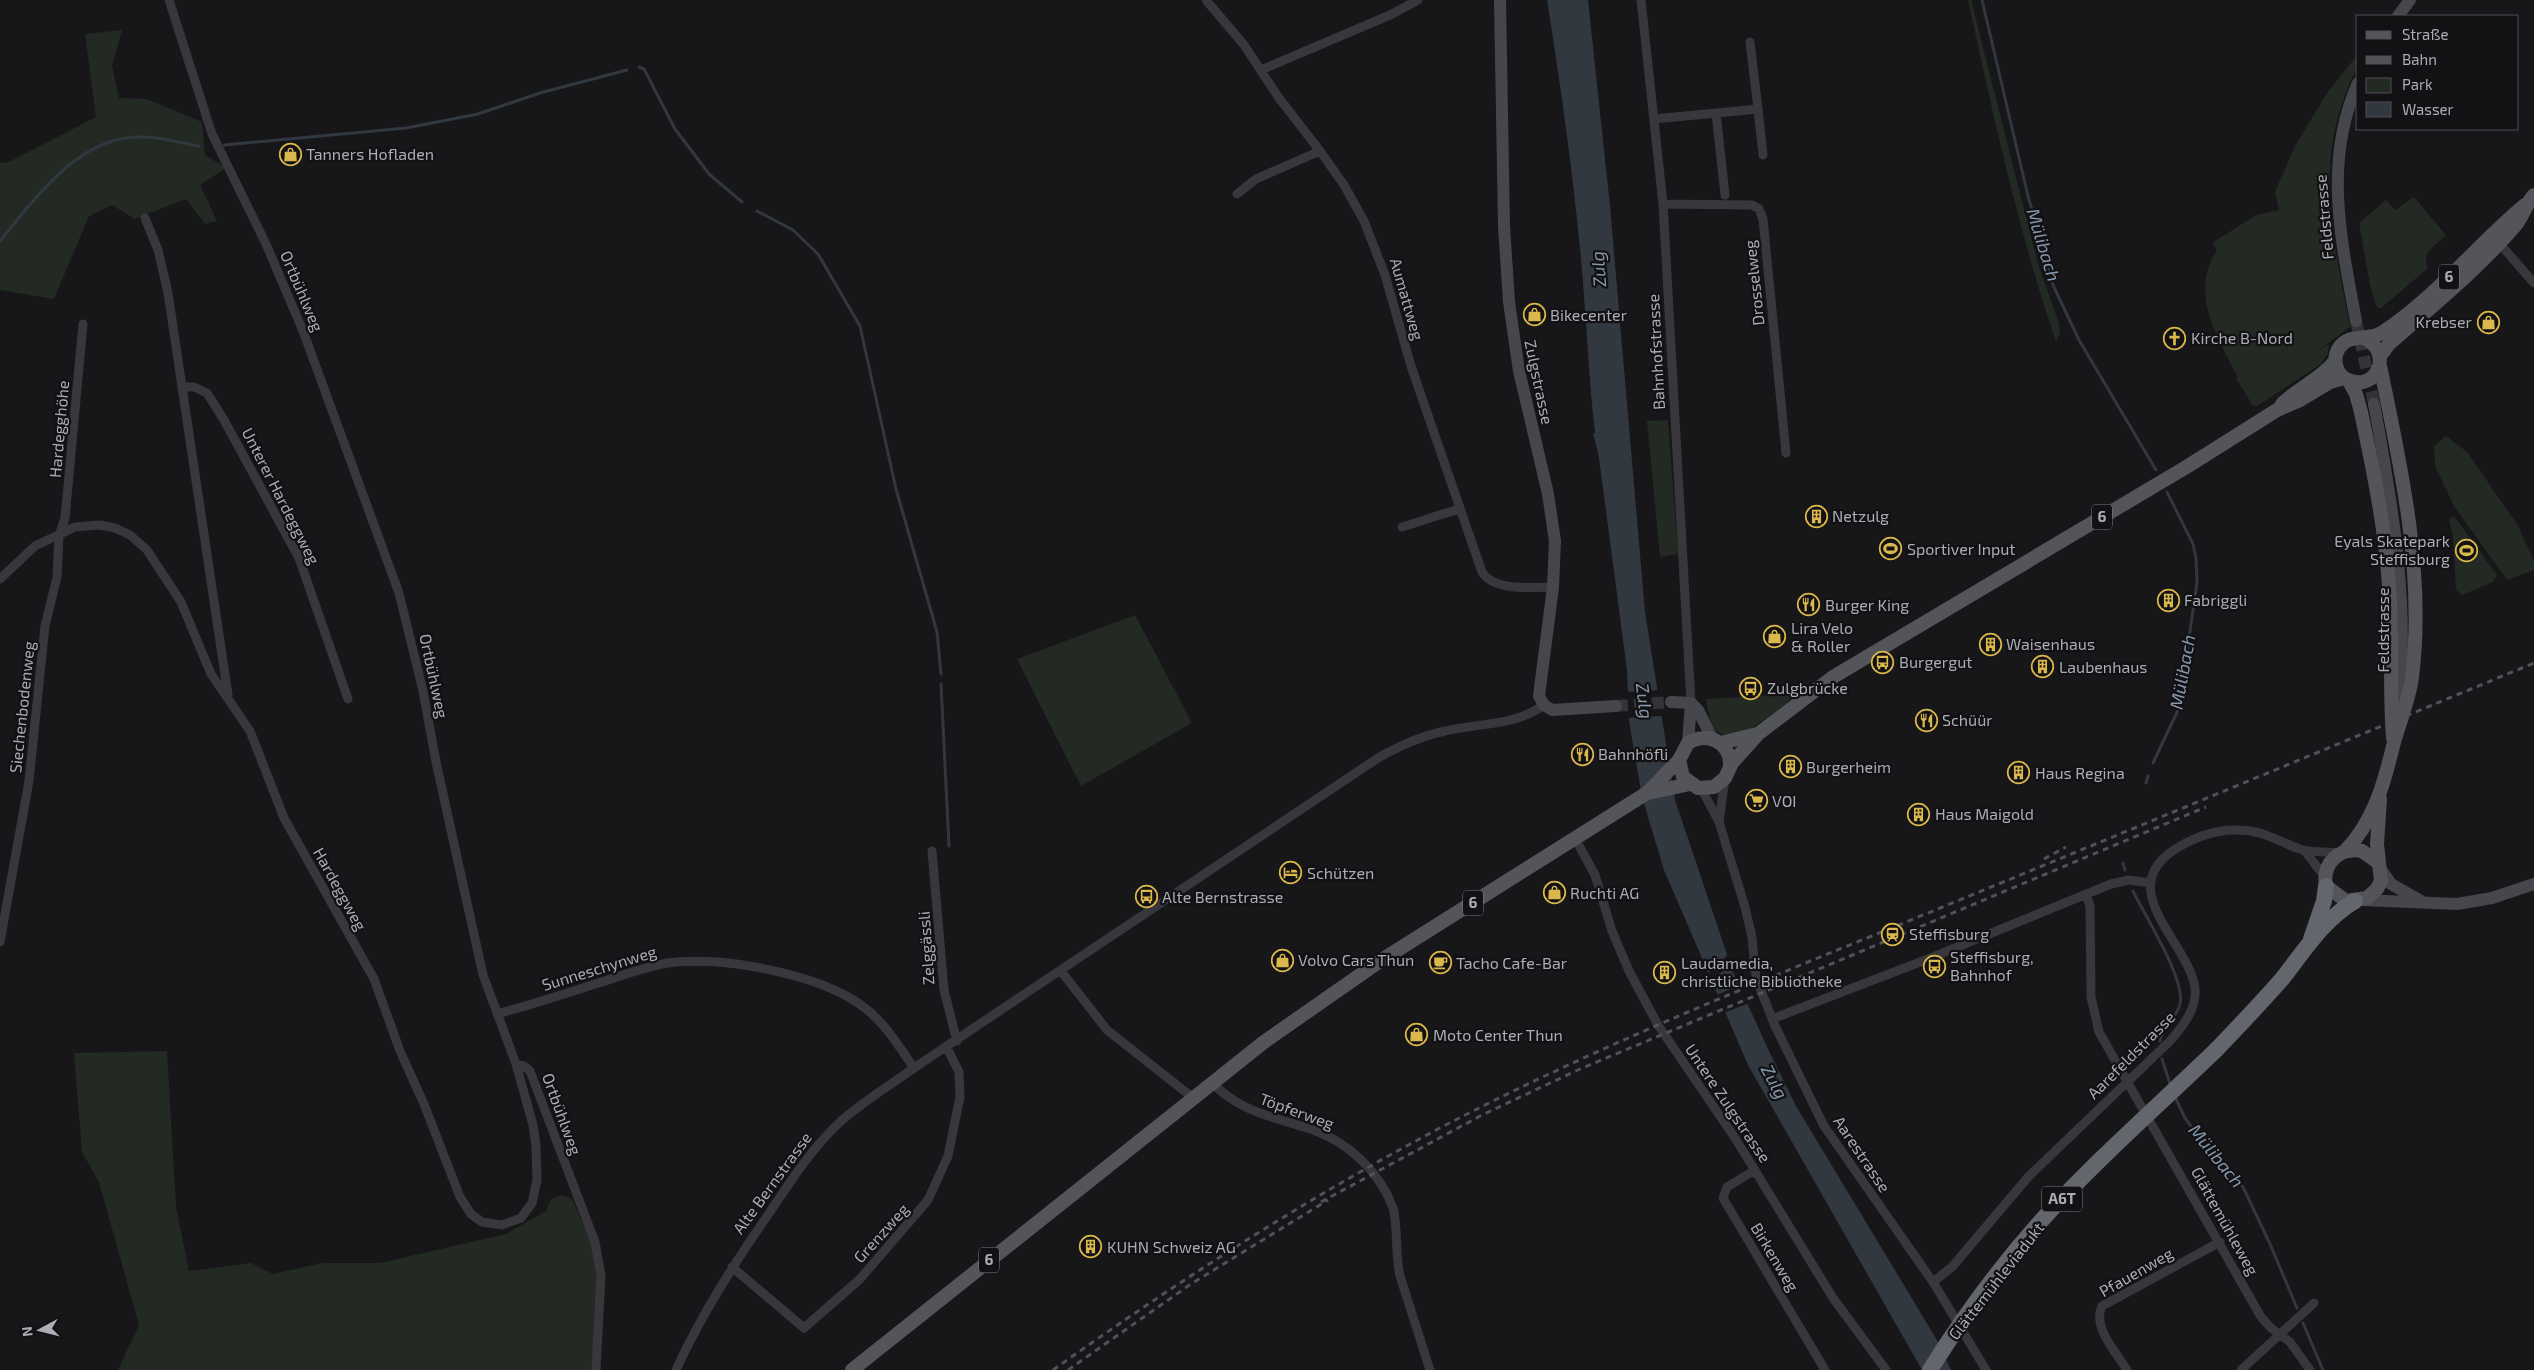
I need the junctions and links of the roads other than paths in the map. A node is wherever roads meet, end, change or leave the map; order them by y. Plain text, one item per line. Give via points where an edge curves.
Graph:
1 (169, 0) edge
2 (1206, 0) edge
3 (1418, 0) edge
4 (1500, 0) edge
5 (1641, 0) edge
6 (2410, 0) edge
7 (2399, 15) edge
8 (1750, 42) dead end
9 (1261, 70) junction
10 (2356, 89) edge
11 (1758, 109) junction
12 (1716, 113) junction
13 (1654, 119) junction
14 (1320, 151) junction
15 (1763, 155) dead end
16 (1237, 194) dead end
17 (1725, 195) dead end
18 (1662, 204) junction
19 (2531, 204) edge
20 (145, 218) dead end
21 (2499, 243) junction
22 (2534, 283) edge
23 (2356, 321) tunnel mouth
24 (83, 324) dead end
25 (2366, 339) junction
26 (2335, 361) junction
27 (2380, 361) junction
28 (2346, 379) junction
29 (182, 387) junction
30 (2374, 404) tunnel mouth
31 (2277, 410) junction
32 (1786, 453) dead end
33 (1459, 509) junction
34 (1402, 527) dead end
35 (59, 536) junction
36 (0, 579) edge
37 (1553, 587) junction
38 (228, 697) junction
39 (348, 698) dead end
40 (1671, 702) tunnel mouth
41 (1691, 703) junction
42 (1544, 706) junction
43 (1616, 706) tunnel mouth
44 (1758, 734) junction
45 (1716, 741) junction
46 (1688, 743) junction
47 (2394, 743) junction
48 (1678, 762) junction
49 (1727, 772) junction
50 (1691, 786) junction
51 (2380, 796) junction
52 (1641, 797) junction
53 (1719, 822) junction
54 (1575, 838) junction
55 (2304, 850) junction
56 (932, 851) dead end
57 (2343, 852) junction
58 (2380, 867) junction
59 (2326, 882) junction
60 (2151, 883) junction
61 (2534, 884) edge
62 (2086, 895) junction
63 (2358, 900) junction
64 (2421, 901) junction
65 (2311, 939) junction
66 (0, 942) edge
67 (1061, 971) junction
68 (497, 1014) junction
69 (1772, 1019) junction
70 (957, 1041) junction
71 (947, 1048) junction
72 (516, 1064) junction
73 (914, 1068) junction
74 (1211, 1082) junction
75 (2127, 1083) junction
76 (1192, 1097) junction
77 (1755, 1170) junction
78 (2220, 1242) junction
79 (732, 1267) junction
80 (1933, 1282) junction
81 (2314, 1303) dead end
82 (2278, 1333) junction
83 (596, 1370) edge
84 (676, 1370) edge
85 (852, 1370) edge
86 (1430, 1370) edge
87 (1825, 1370) edge
88 (1886, 1370) edge
89 (1930, 1370) edge
90 (1986, 1370) edge
91 (2127, 1370) edge
92 (2241, 1370) edge
93 (2310, 1370) edge

1 - 68 street, Ortbühlweg via 212,134 266,244 302,331 399,593 424,691 436,762 481,968
2 - 9 street, Aumattweg
3 - 9 street
4 - 37 street, Zulgstrasse via 1508,293 1519,372 1553,519 1556,564
5 - 13 street, Bahnhofstrasse
6 - 7 street
8 - 11 street
9 - 14 street, Aumattweg
10 - 23 street, Feldstrasse via 2344,124 2336,178 2341,240
11 - 12 street
11 - 15 street
12 - 13 street
12 - 17 street
13 - 18 street, Bahnhofstrasse
14 - 16 street via 1256,179
14 - 33 street, Aumattweg via 1354,202 1372,237
18 - 32 street, Drosselweg via 1752,205 1760,209
18 - 41 street, Bahnhofstrasse
19 - 21 main road, 6
19 - 25 main road, 6 via 2402,318 2378,335
20 - 29 street via 158,250 168,293
21 - 22 street
21 - 27 main road, 6 via 2389,344
24 - 35 street, Hardegghöhe via 65,518
25 - 26 main road via 2345,341 2336,352
25 - 27 main road via 2375,345
26 - 28 main road
26 - 31 main road, 6 via 2326,371 2294,392
27 - 28 main road via 2370,379 2359,382
27 - 47 main road via 2404,500 2415,600 2412,677 2407,705
28 - 31 main road, 6 via 2330,382
28 - 47 main road via 2356,394 2361,412 2386,552
29 - 38 street
29 - 39 street, Unterer Hardeggweg via 194,387 207,393 298,558
30 - 47 street, Feldstrasse via 2391,500 2401,585 2402,671
31 - 44 main road, 6 via 1841,673
33 - 34 street
33 - 37 street, Aumattweg via 1479,568 1488,580 1512,586
35 - 36 street, Hardeggweg via 28,551
35 - 38 street, Hardeggweg via 75,527 108,526 125,532 142,544 175,591 206,662
35 - 66 street, Siechenbodenweg via 56,577 42,653 30,772
37 - 42 street, Zulgstrasse via 1539,692
38 - 72 street, Hardeggweg via 250,731 293,836 374,979 460,1197 477,1219 492,1225 512,1223 521,1218 532,1203 536,1190 536,1146
40 - 41 street
41 - 45 street
41 - 46 street
42 - 43 street via 1557,710
42 - 67 street, Alte Bernstrasse via 1524,718 1444,731 1393,750
44 - 45 main road, 6
44 - 49 main road, 6
45 - 46 main road via 1699,738
45 - 49 main road via 1729,756
46 - 48 main road
47 - 51 main road, Feldstrasse
48 - 50 main road via 1681,774
48 - 52 main road, 6
49 - 50 main road via 1714,787
49 - 53 street
50 - 52 main road, 6
50 - 53 street
51 - 57 main road, Feldstrasse via 2359,835
51 - 58 main road, Feldstrasse via 2377,844
52 - 54 main road, 6
53 - 69 street, Aarestrasse via 1752,937 1755,971
54 - 74 main road, 6 via 1359,975
54 - 77 street, Untere Zulgstrasse via 1590,864 1617,942 1652,1015
55 - 57 street
55 - 59 street
55 - 60 street via 2252,830 2222,831 2193,840 2166,855 2156,867
56 - 70 street, Zelggässli via 944,990
57 - 58 main road via 2362,851
57 - 59 main road via 2331,860
58 - 63 main road via 2381,881 2377,889
58 - 64 street via 2392,884
59 - 63 main road via 2346,901
59 - 65 highway, A6T via 2324,901
60 - 62 street via 2120,881
60 - 75 street, Aarefeldstrasse via 2155,908 2190,973 2195,988 2194,1004 2188,1018 2166,1045
61 - 64 street via 2474,902 2440,904
62 - 69 street
62 - 75 street, Glättemühleweg via 2090,906 2094,1014 2108,1051
63 - 64 street
63 - 65 highway, A6T via 2341,910
65 - 89 highway, Glättemühleviadukt / A6T, bridge via 2271,992 2217,1049 2087,1172 2041,1221 1976,1302
67 - 70 street, Alte Bernstrasse
67 - 76 street via 1107,1030
68 - 72 street, Ortbühlweg
68 - 73 street, Sunneschynweg via 668,963 742,965 806,980 846,996 875,1016
69 - 80 street, Aarestrasse via 1824,1126
70 - 71 street, Alte Bernstrasse
71 - 73 street, Alte Bernstrasse
71 - 79 street, Grenzweg via 960,1081 960,1097 948,1156 925,1206 860,1279 804,1328
72 - 83 street, Ortbühlweg via 530,1071 595,1242 601,1275
73 - 79 street, Alte Bernstrasse via 852,1112 829,1134 799,1169
74 - 76 main road, 6
74 - 86 street, Töpferweg via 1227,1097 1256,1113 1329,1137 1352,1151 1368,1168 1394,1212 1398,1268
75 - 78 street, Glättemühleweg
75 - 80 street, Aarefeldstrasse via 2029,1176 1952,1267
76 - 85 main road, 6
77 - 87 street, Birkenweg via 1727,1187 1723,1198
77 - 88 street, Untere Zulgstrasse via 1833,1298
78 - 82 street, Glättemühleweg via 2261,1317
78 - 91 street, Pfauenweg via 2102,1306 2099,1313 2102,1328
79 - 84 street, Alte Bernstrasse
80 - 90 street, Aarestrasse
81 - 82 street
82 - 92 street
82 - 93 street, Glättemühleweg via 2290,1342

